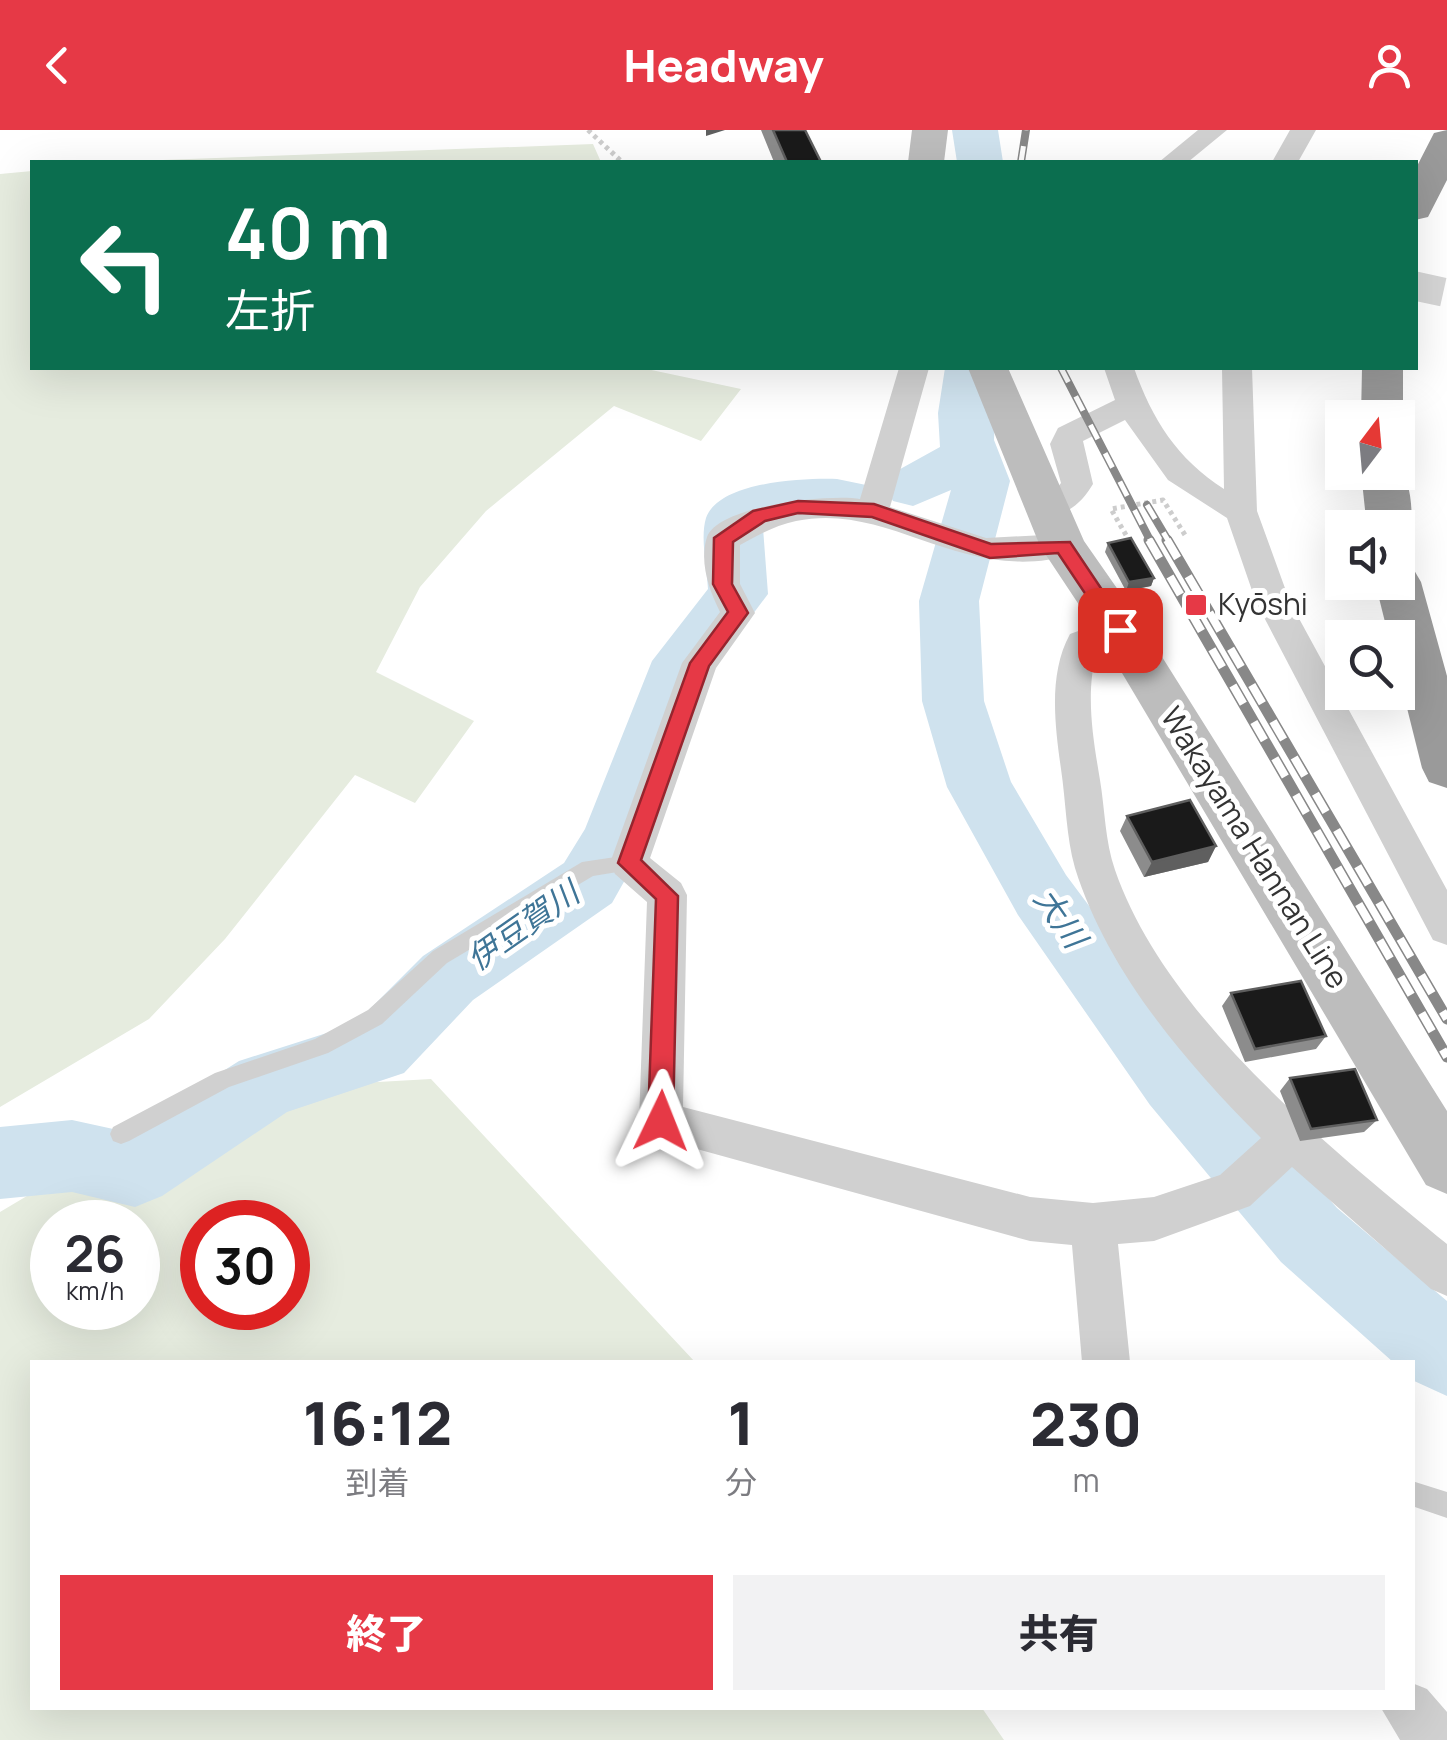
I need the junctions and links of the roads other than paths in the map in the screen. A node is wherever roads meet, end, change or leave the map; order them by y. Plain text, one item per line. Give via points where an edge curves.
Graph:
1 (930, 130) edge
2 (1214, 130) edge
3 (1303, 130) edge
4 (1447, 141) edge
5 (926, 160) edge
6 (1175, 160) edge
7 (1286, 160) edge
8 (1418, 203) edge
9 (913, 370) edge
10 (1119, 370) edge
11 (1237, 370) edge
12 (1382, 370) edge
13 (989, 371) edge
14 (1382, 400) edge
15 (1129, 406) junction
16 (874, 510) junction
17 (1242, 511) junction
18 (1054, 526) junction
19 (1403, 600) edge
20 (1120, 630) junction
21 (1447, 768) edge
22 (611, 865) junction
23 (1447, 928) edge
24 (121, 1134) dead end
25 (1280, 1148) junction
26 (1447, 1165) edge
27 (1093, 1225) junction
28 (1447, 1273) edge
29 (1106, 1360) edge
30 (1415, 1493) edge
31 (1447, 1506) edge
32 (1410, 1710) edge
33 (1436, 1740) edge

1 - 5 main road
2 - 6 street
3 - 7 street
4 - 8 highway
9 - 16 street
10 - 15 street
11 - 17 street
12 - 14 highway
13 - 18 main road, Wakayama Hannan Line
15 - 17 street via 1169,462 1208,498
15 - 18 street via 1070,435 1066,444 1078,484
16 - 18 street via 990,551
16 - 22 street via 798,507 760,516 724,538 723,584 734,602
17 - 23 street via 1273,602
18 - 20 main road, Wakayama Hannan Line
19 - 21 highway
20 - 25 street via 1082,644 1074,665 1076,746 1096,873 1177,1017
20 - 26 main road, Wakayama Hannan Line
22 - 24 lane via 440,957 375,1017 321,1046 223,1080
22 - 27 street via 667,896 661,1121 1030,1218
25 - 27 street via 1234,1191 1154,1219
25 - 28 street
27 - 29 street
30 - 31 lane
32 - 33 street

